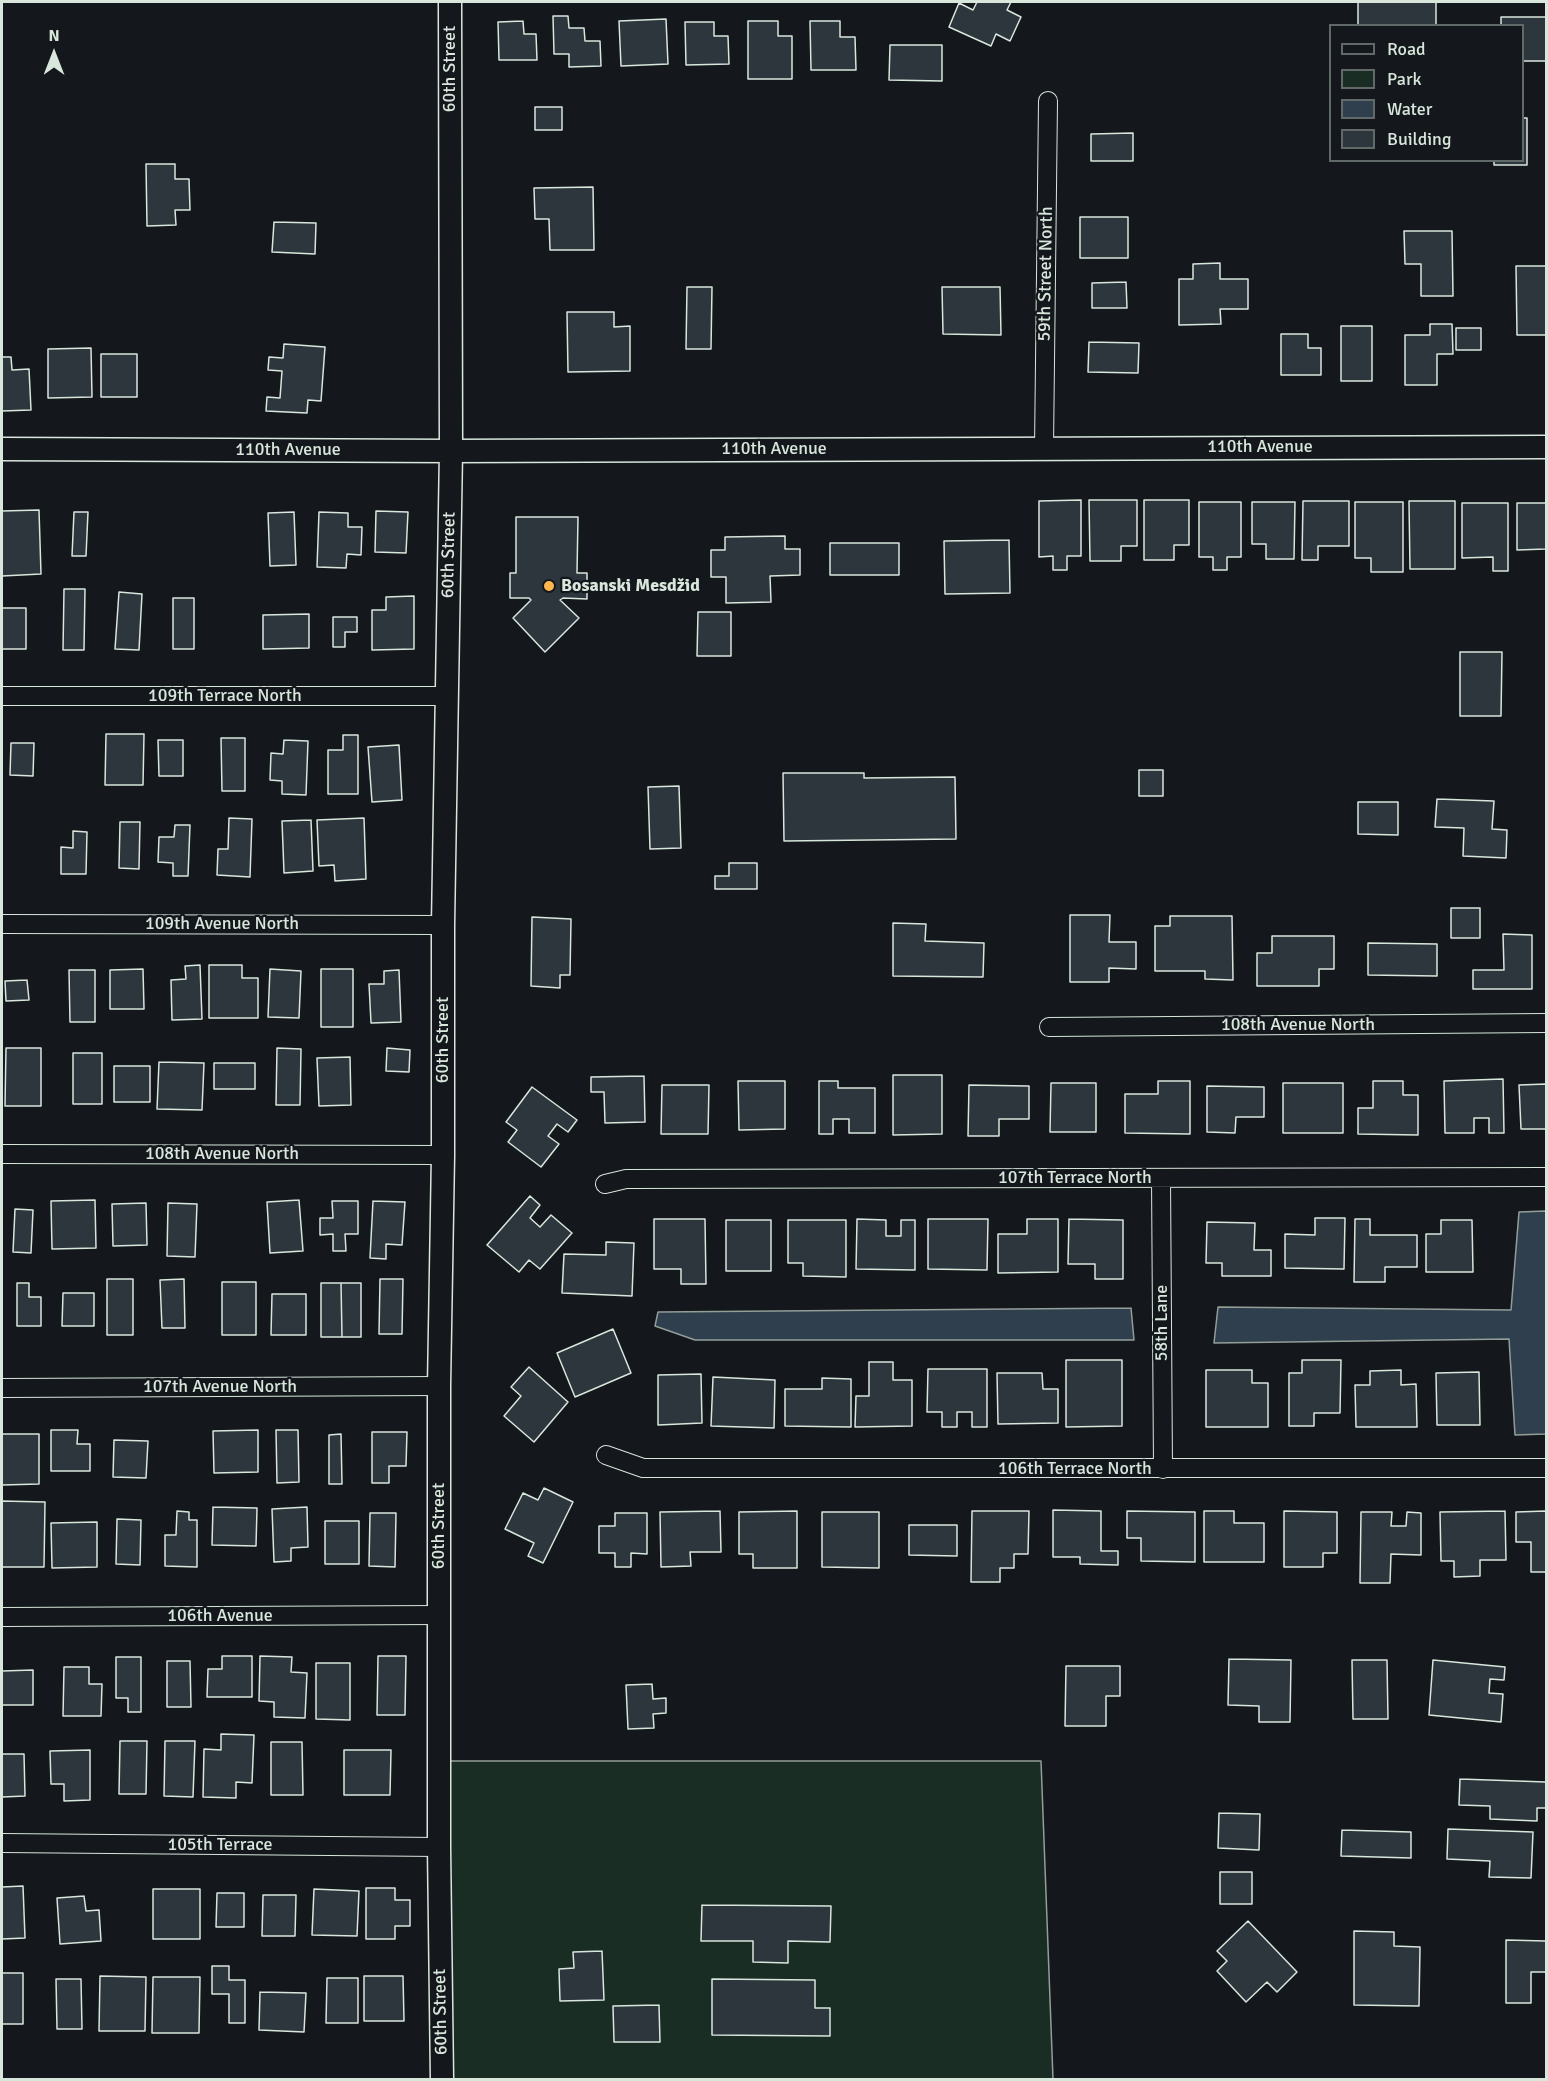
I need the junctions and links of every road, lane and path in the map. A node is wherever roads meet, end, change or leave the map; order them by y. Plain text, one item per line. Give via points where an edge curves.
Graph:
1 (450, 2) edge
2 (1048, 101) dead end
3 (1546, 447) edge
4 (2, 448) edge
5 (1044, 448) junction
6 (451, 451) junction
7 (2, 696) edge
8 (448, 696) junction
9 (2, 924) edge
10 (443, 925) junction
11 (1546, 1023) edge
12 (1049, 1027) dead end
13 (2, 1154) edge
14 (443, 1155) junction
15 (1546, 1177) edge
16 (1161, 1178) junction
17 (605, 1184) dead end
18 (439, 1386) junction
19 (2, 1388) edge
20 (606, 1455) dead end
21 (1546, 1468) edge
22 (1163, 1469) junction
23 (438, 1615) junction
24 (2, 1617) edge
25 (2, 1843) edge
26 (438, 1847) junction
27 (442, 2079) edge

1 - 6 street, 60th Street
2 - 5 street, 59th Street North
3 - 5 street, 110th Avenue
4 - 6 street, 110th Avenue
5 - 6 street, 110th Avenue
6 - 8 street, 60th Street
7 - 8 street, 109th Terrace North
8 - 10 street, 60th Street
9 - 10 street, 109th Avenue North
10 - 14 street, 60th Street
11 - 12 street, 108th Avenue North
13 - 14 street, 108th Avenue North
14 - 18 street, 60th Street
15 - 16 street, 107th Terrace North
16 - 17 street, 107th Terrace North via 626,1179
16 - 22 street, 58th Lane
18 - 19 street, 107th Avenue North
18 - 23 street, 60th Street
20 - 22 street, 106th Terrace North via 643,1468
21 - 22 street, 106th Terrace North
23 - 24 street, 106th Avenue
23 - 26 street, 60th Street
25 - 26 street, 105th Terrace
26 - 27 street, 60th Street

